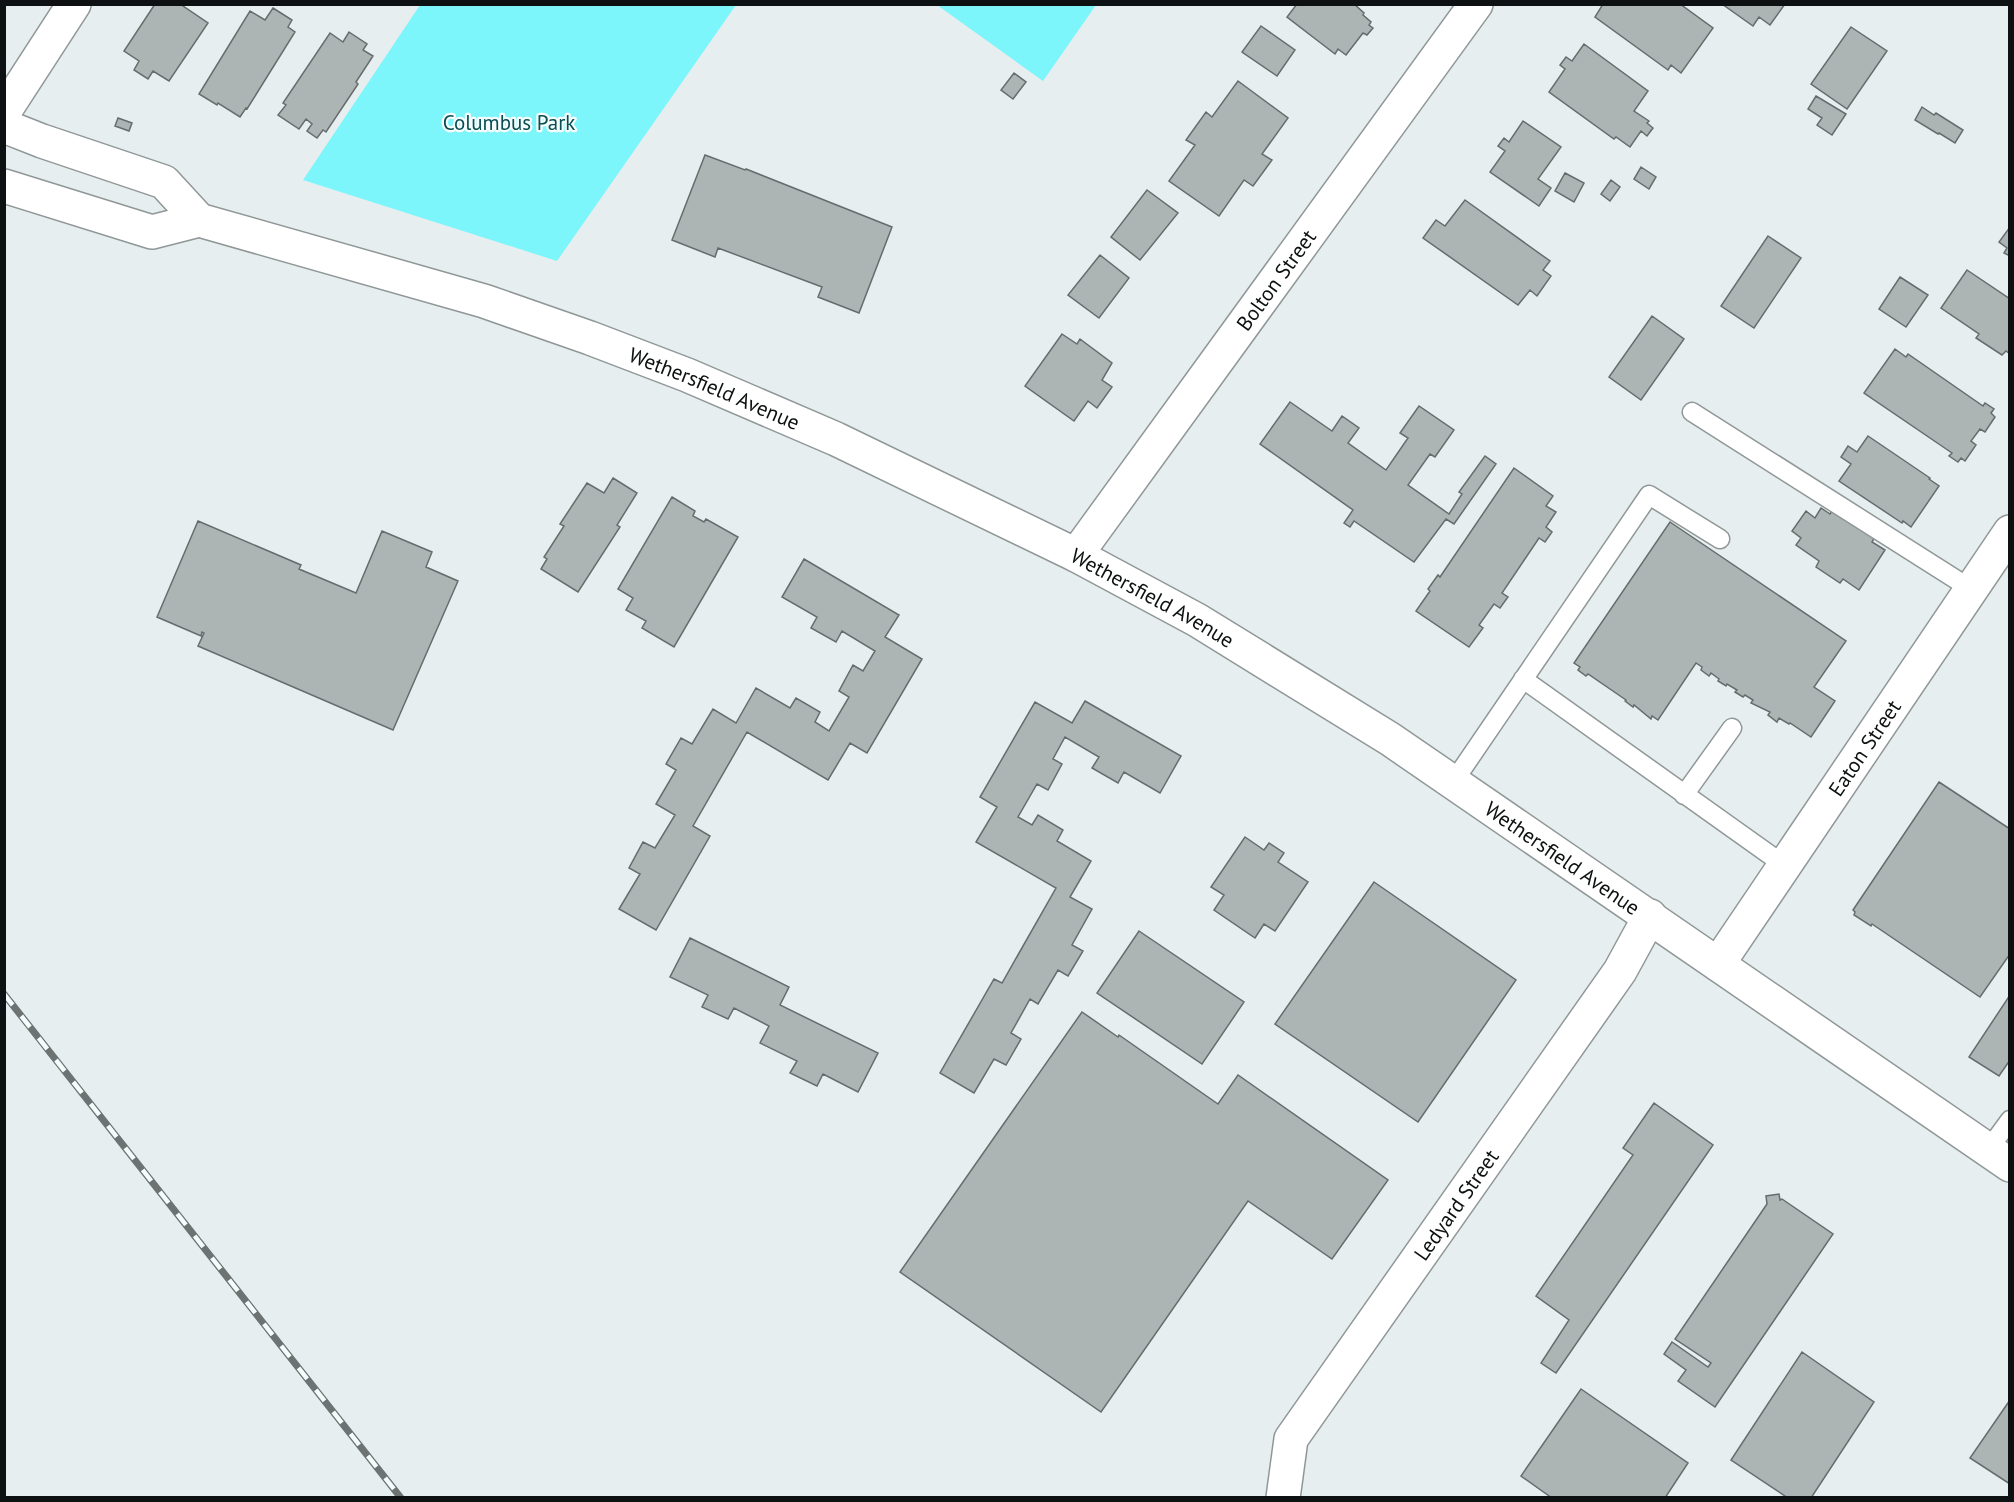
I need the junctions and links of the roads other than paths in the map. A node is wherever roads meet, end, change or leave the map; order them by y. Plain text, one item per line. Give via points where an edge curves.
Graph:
1 (74, 4) edge
2 (1476, 4) edge
3 (4, 112) edge
4 (4, 126) edge
5 (4, 186) edge
6 (199, 220) junction
7 (1692, 412) dead end
8 (2010, 532) edge
9 (1720, 539) dead end
10 (1076, 555) junction
11 (1971, 589) junction
12 (1523, 679) junction
13 (1732, 728) dead end
14 (1454, 781) junction
15 (1684, 795) junction
16 (1784, 865) junction
17 (1650, 916) junction
18 (1718, 964) junction
19 (2010, 1120) edge
20 (1999, 1157) edge
21 (1283, 1497) edge

1 - 3 main road
2 - 10 main road, Bolton Street
4 - 6 main road via 164,182
5 - 6 main road via 152,232
6 - 10 main road, Wethersfield Avenue via 484,301 638,356 836,439
7 - 11 lane
8 - 11 main road, Eaton Street
9 - 12 lane via 1649,495
10 - 14 main road, Wethersfield Avenue via 1274,666
11 - 16 main road, Eaton Street
12 - 14 lane
12 - 15 lane
13 - 15 lane
14 - 17 main road, Wethersfield Avenue
15 - 16 lane
16 - 18 main road, Eaton Street
17 - 18 main road, Wethersfield Avenue
17 - 21 main road, Ledyard Street via 1620,971 1291,1439
18 - 20 main road, Wethersfield Avenue
19 - 20 lane

